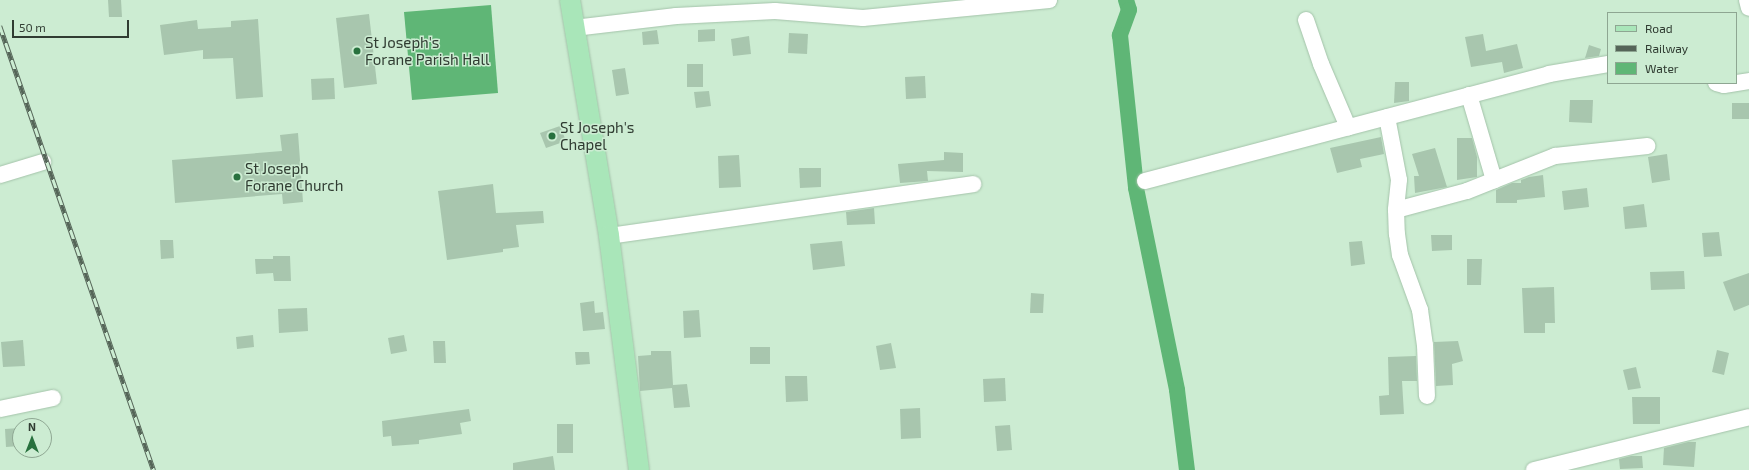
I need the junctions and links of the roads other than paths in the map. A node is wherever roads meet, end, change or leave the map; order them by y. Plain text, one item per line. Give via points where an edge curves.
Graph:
1 (570, 0) edge
2 (1049, 0) edge
3 (1747, 0) edge
4 (1749, 8) edge
5 (1306, 20) dead end
6 (574, 28) junction
7 (1607, 64) edge
8 (1749, 81) edge
9 (1737, 83) edge
10 (1720, 84) edge
11 (1730, 84) edge
12 (1469, 95) junction
13 (1387, 117) junction
14 (1348, 127) junction
15 (1647, 146) dead end
16 (43, 162) dead end
17 (0, 176) edge
18 (1150, 180) dead end
19 (1494, 180) junction
20 (973, 184) dead end
21 (1396, 210) junction
22 (609, 236) junction
23 (1427, 396) dead end
24 (54, 398) dead end
25 (0, 409) edge
26 (1749, 417) edge
27 (639, 470) edge
28 (1534, 470) edge

1 - 6 main road
2 - 6 street via 863,18 775,11 676,16
3 - 4 street
5 - 14 street via 1321,64
6 - 22 main road
7 - 12 street via 1549,74
8 - 9 street
10 - 11 street
12 - 13 street
12 - 19 street
13 - 14 street
13 - 21 street via 1399,180
14 - 18 street
15 - 19 street via 1555,156
16 - 17 street
19 - 21 street via 1467,191
20 - 22 street
21 - 23 street via 1400,254 1420,310 1425,345
22 - 27 main road
24 - 25 street
26 - 28 street

